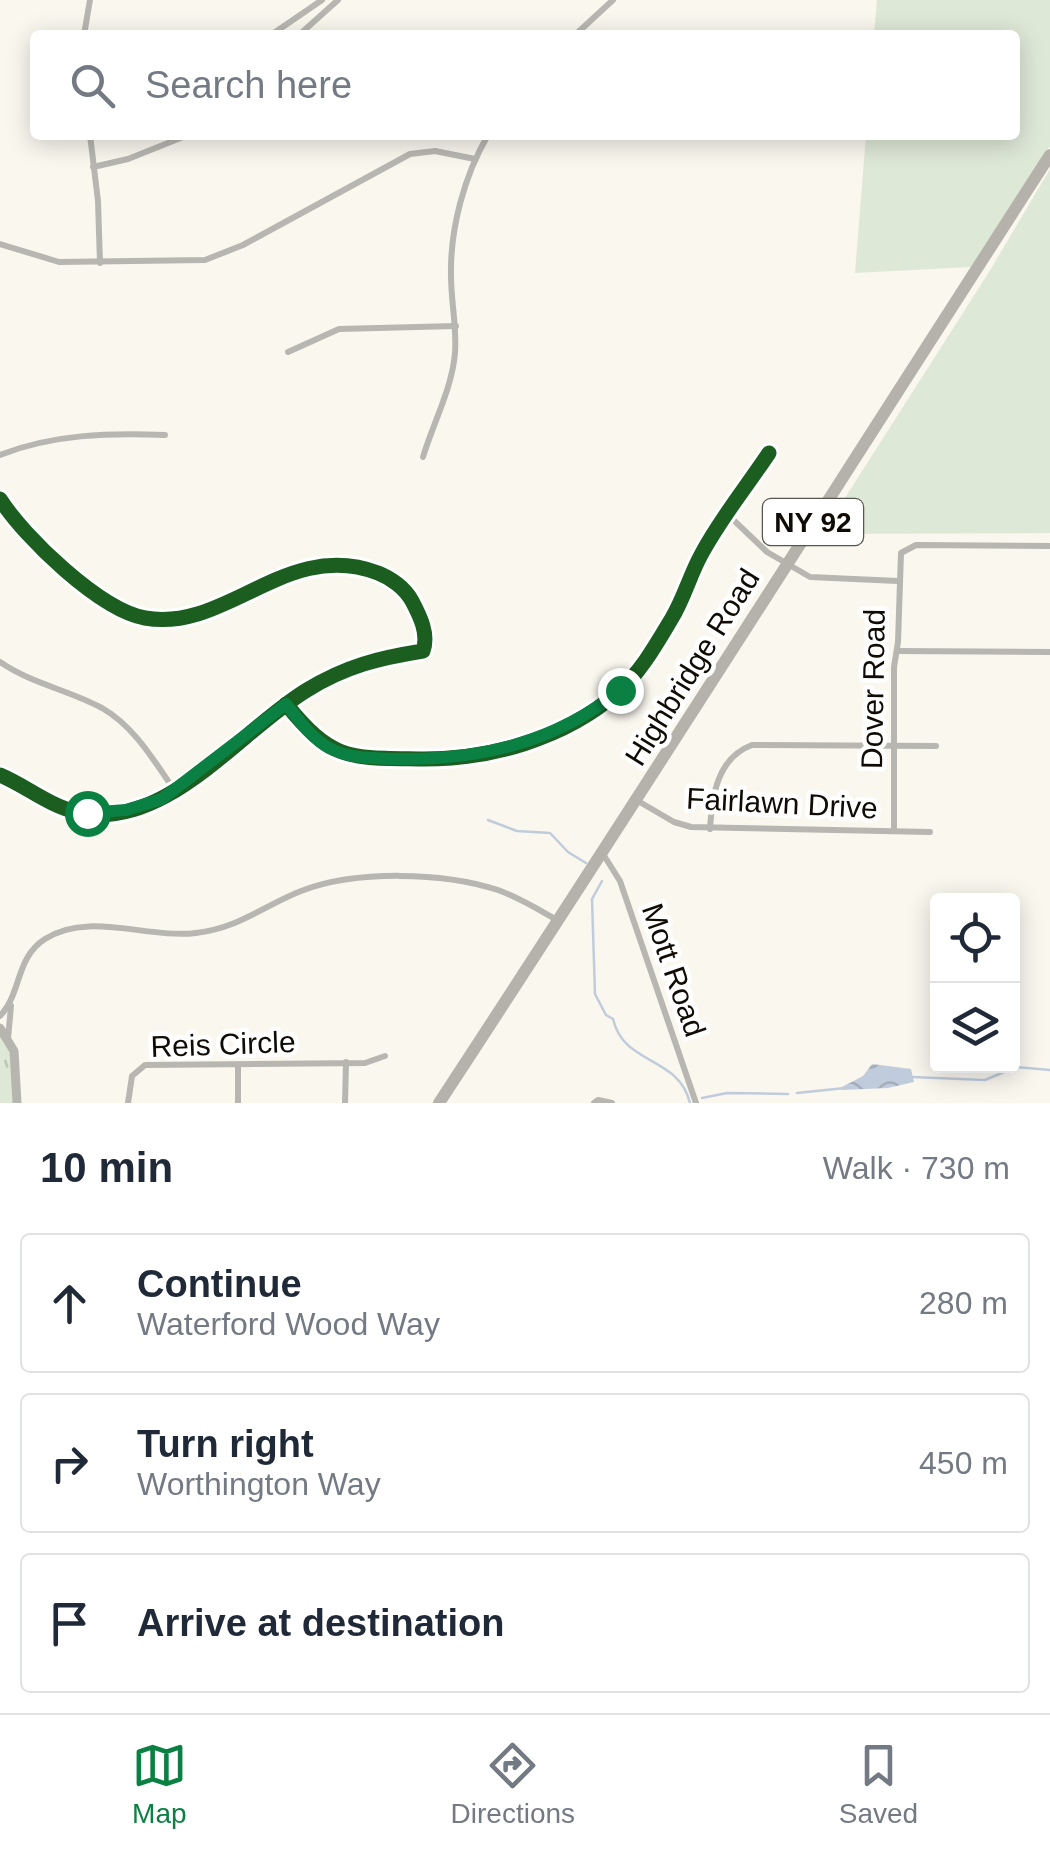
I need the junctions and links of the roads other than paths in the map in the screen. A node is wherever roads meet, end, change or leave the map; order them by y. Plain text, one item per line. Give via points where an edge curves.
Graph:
1 (90, 0) edge
2 (322, 0) edge
3 (338, 0) edge
4 (613, 0) edge
5 (85, 30) edge
6 (278, 30) edge
7 (305, 30) edge
8 (580, 30) edge
9 (90, 140) edge
10 (167, 140) edge
11 (173, 140) edge
12 (485, 140) edge
13 (161, 144) junction
14 (1050, 155) edge
15 (475, 159) junction
16 (93, 168) junction
17 (0, 244) edge
18 (100, 263) junction
19 (456, 326) junction
20 (288, 352) dead end
21 (165, 435) dead end
22 (769, 452) dead end
23 (0, 456) edge
24 (423, 457) dead end
25 (0, 499) edge
26 (725, 511) junction
27 (1050, 546) edge
28 (786, 564) junction
29 (898, 580) junction
30 (897, 650) junction
31 (1050, 652) edge
32 (0, 662) edge
33 (286, 704) junction
34 (894, 746) junction
35 (936, 746) dead end
36 (0, 774) edge
37 (175, 791) junction
38 (638, 800) junction
39 (710, 828) junction
40 (894, 831) junction
41 (930, 832) dead end
42 (603, 854) junction
43 (560, 921) junction
44 (10, 1000) junction
45 (0, 1016) edge
46 (0, 1028) edge
47 (8, 1039) junction
48 (385, 1056) dead end
49 (346, 1062) junction
50 (238, 1066) junction
51 (17, 1103) edge
52 (128, 1103) edge
53 (238, 1103) edge
54 (345, 1103) edge
55 (439, 1103) edge
56 (594, 1103) edge
57 (612, 1103) edge
58 (696, 1103) edge

1 - 5 street
2 - 6 street
3 - 7 street
4 - 8 street
9 - 16 street
10 - 13 street
11 - 13 street
12 - 15 street
13 - 16 street
14 - 28 highway, Highbridge Road / NY 92
15 - 18 street via 410,154 205,260
15 - 19 street via 452,248
16 - 18 street
17 - 18 street via 46,260
19 - 20 street via 339,329
19 - 24 street via 452,370
21 - 23 street via 92,434
22 - 26 street
25 - 33 street via 33,543 122,611 145,619 199,614 275,578 336,566 364,568 408,593 421,618 422,651 368,660
26 - 28 street
26 - 33 street via 674,615 633,677 608,700 528,742 462,757 350,756 316,739
27 - 29 street, Dover Road via 916,545 904,549
28 - 29 street via 823,580
28 - 38 highway, Highbridge Road / NY 92
29 - 30 street, Dover Road
30 - 31 street
30 - 34 street, Dover Road
32 - 37 street via 124,723
33 - 37 street
34 - 35 street
34 - 39 street via 744,748 714,788
34 - 40 street, Dover Road
36 - 37 street via 84,813 148,806
38 - 39 street, Fairlawn Drive via 682,826
38 - 42 highway, Highbridge Road / NY 92
39 - 40 street, Fairlawn Drive
40 - 41 street, Fairlawn Drive
42 - 43 highway, Highbridge Road / NY 92
42 - 58 street, Mott Road via 620,881
43 - 44 street via 470,883 350,878 307,889 215,930 179,934 92,926 54,934 25,958
43 - 55 highway, Highbridge Road / NY 92
44 - 45 street
44 - 47 street
46 - 47 street
47 - 51 street
48 - 49 street, Reis Circle
49 - 50 street, Reis Circle
49 - 54 street
50 - 52 street, Reis Circle via 145,1065 132,1076
50 - 53 street
56 - 57 street

